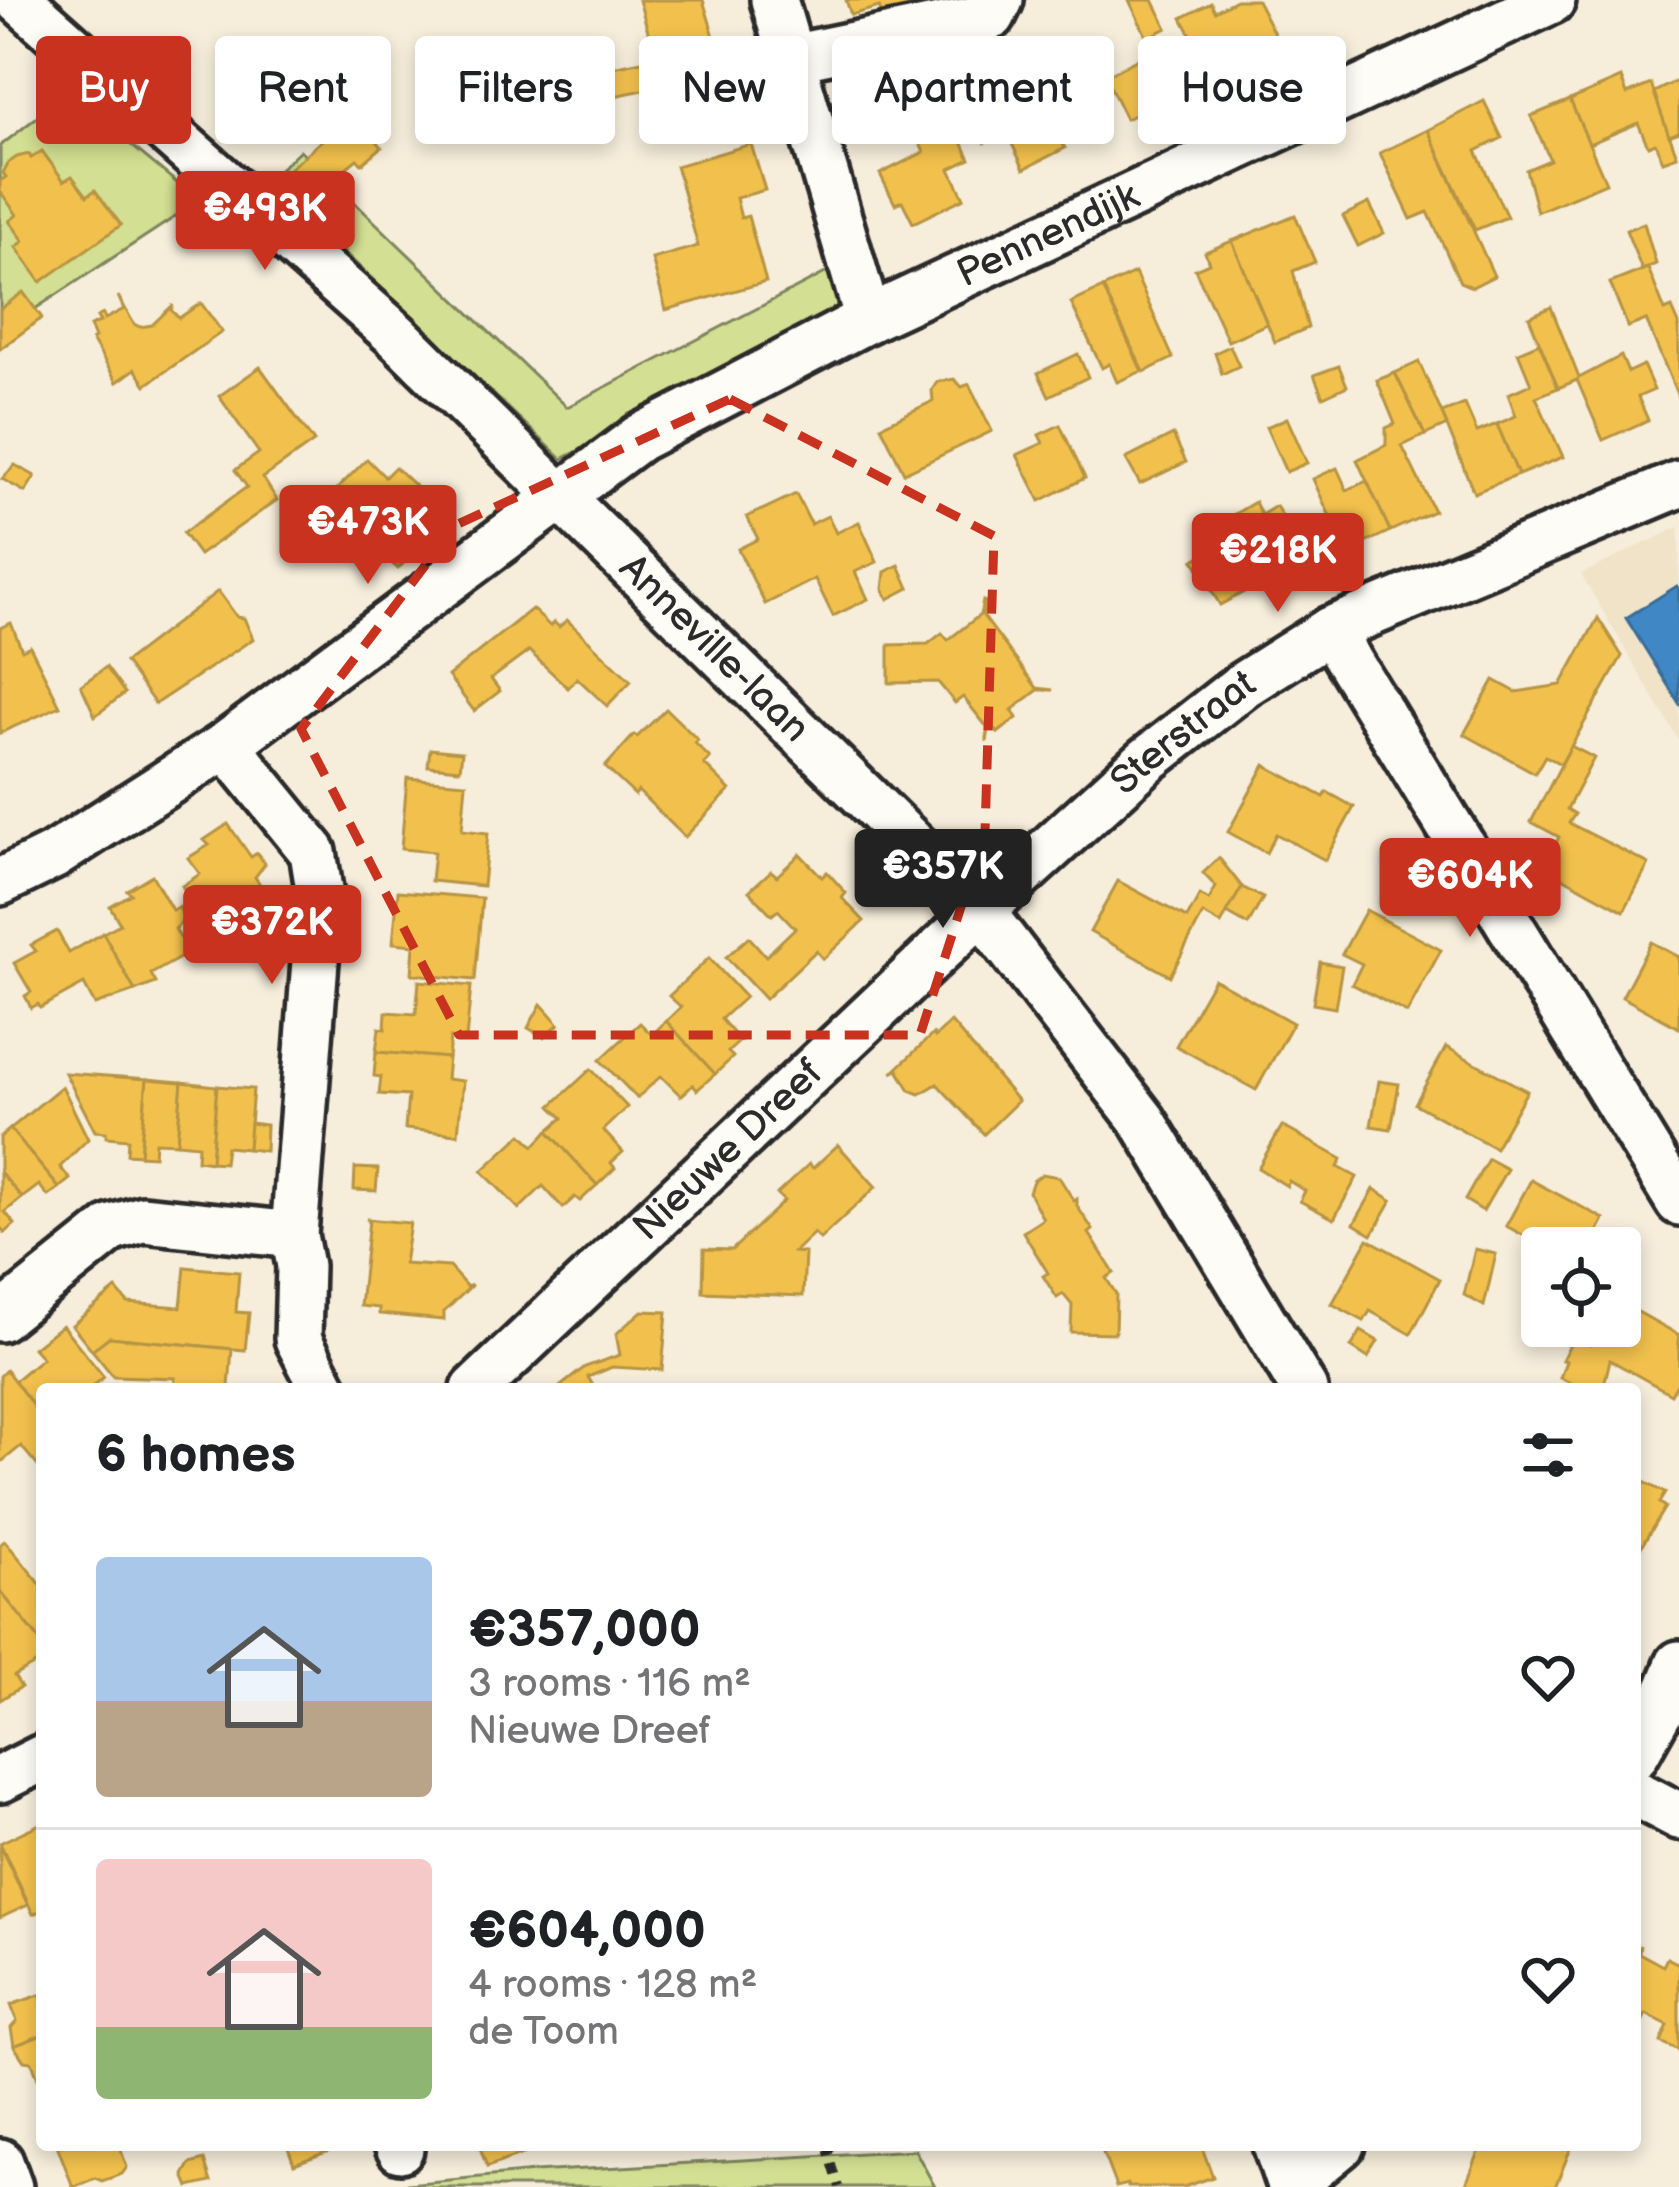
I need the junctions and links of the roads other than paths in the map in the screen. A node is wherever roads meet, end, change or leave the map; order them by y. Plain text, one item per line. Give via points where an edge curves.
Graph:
1 (19, 0) edge
2 (774, 0) edge
3 (1000, 0) edge
4 (1552, 0) edge
5 (785, 36) edge
6 (808, 54) edge
7 (808, 116) edge
8 (868, 320) junction
9 (1679, 484) edge
10 (559, 494) junction
11 (1330, 630) junction
12 (226, 745) junction
13 (0, 882) edge
14 (980, 911) junction
15 (1679, 1202) edge
16 (294, 1235) junction
17 (0, 1318) edge
18 (321, 1383) edge
19 (481, 1383) edge
20 (1300, 1383) edge
21 (1679, 1664) edge
22 (1641, 1744) edge
23 (36, 1761) edge
24 (0, 1779) edge
25 (1641, 1796) edge
26 (1679, 1816) edge
27 (1278, 2151) edge
28 (1334, 2151) edge
29 (0, 2162) edge
30 (9, 2187) edge
31 (1290, 2187) edge

1 - 10 street, Anneville-laan via 396,335
2 - 5 street
3 - 6 street via 992,16
4 - 8 street, Pennendijk
7 - 8 street
8 - 10 street, Pennendijk via 639,438
9 - 11 street, Sterstraat
10 - 12 street, Pennendijk
10 - 14 street, Anneville-laan
11 - 14 street, Sterstraat via 1147,760
11 - 15 street
12 - 13 street, Pennendijk
12 - 16 street via 313,852 320,896
14 - 19 street, Nieuwe Dreef
14 - 20 street, Anneville-laan via 1143,1121
16 - 17 street via 142,1219 112,1228
16 - 18 street via 298,1339
21 - 22 street
23 - 24 street
25 - 26 street
27 - 31 street
28 - 31 street
29 - 30 street

